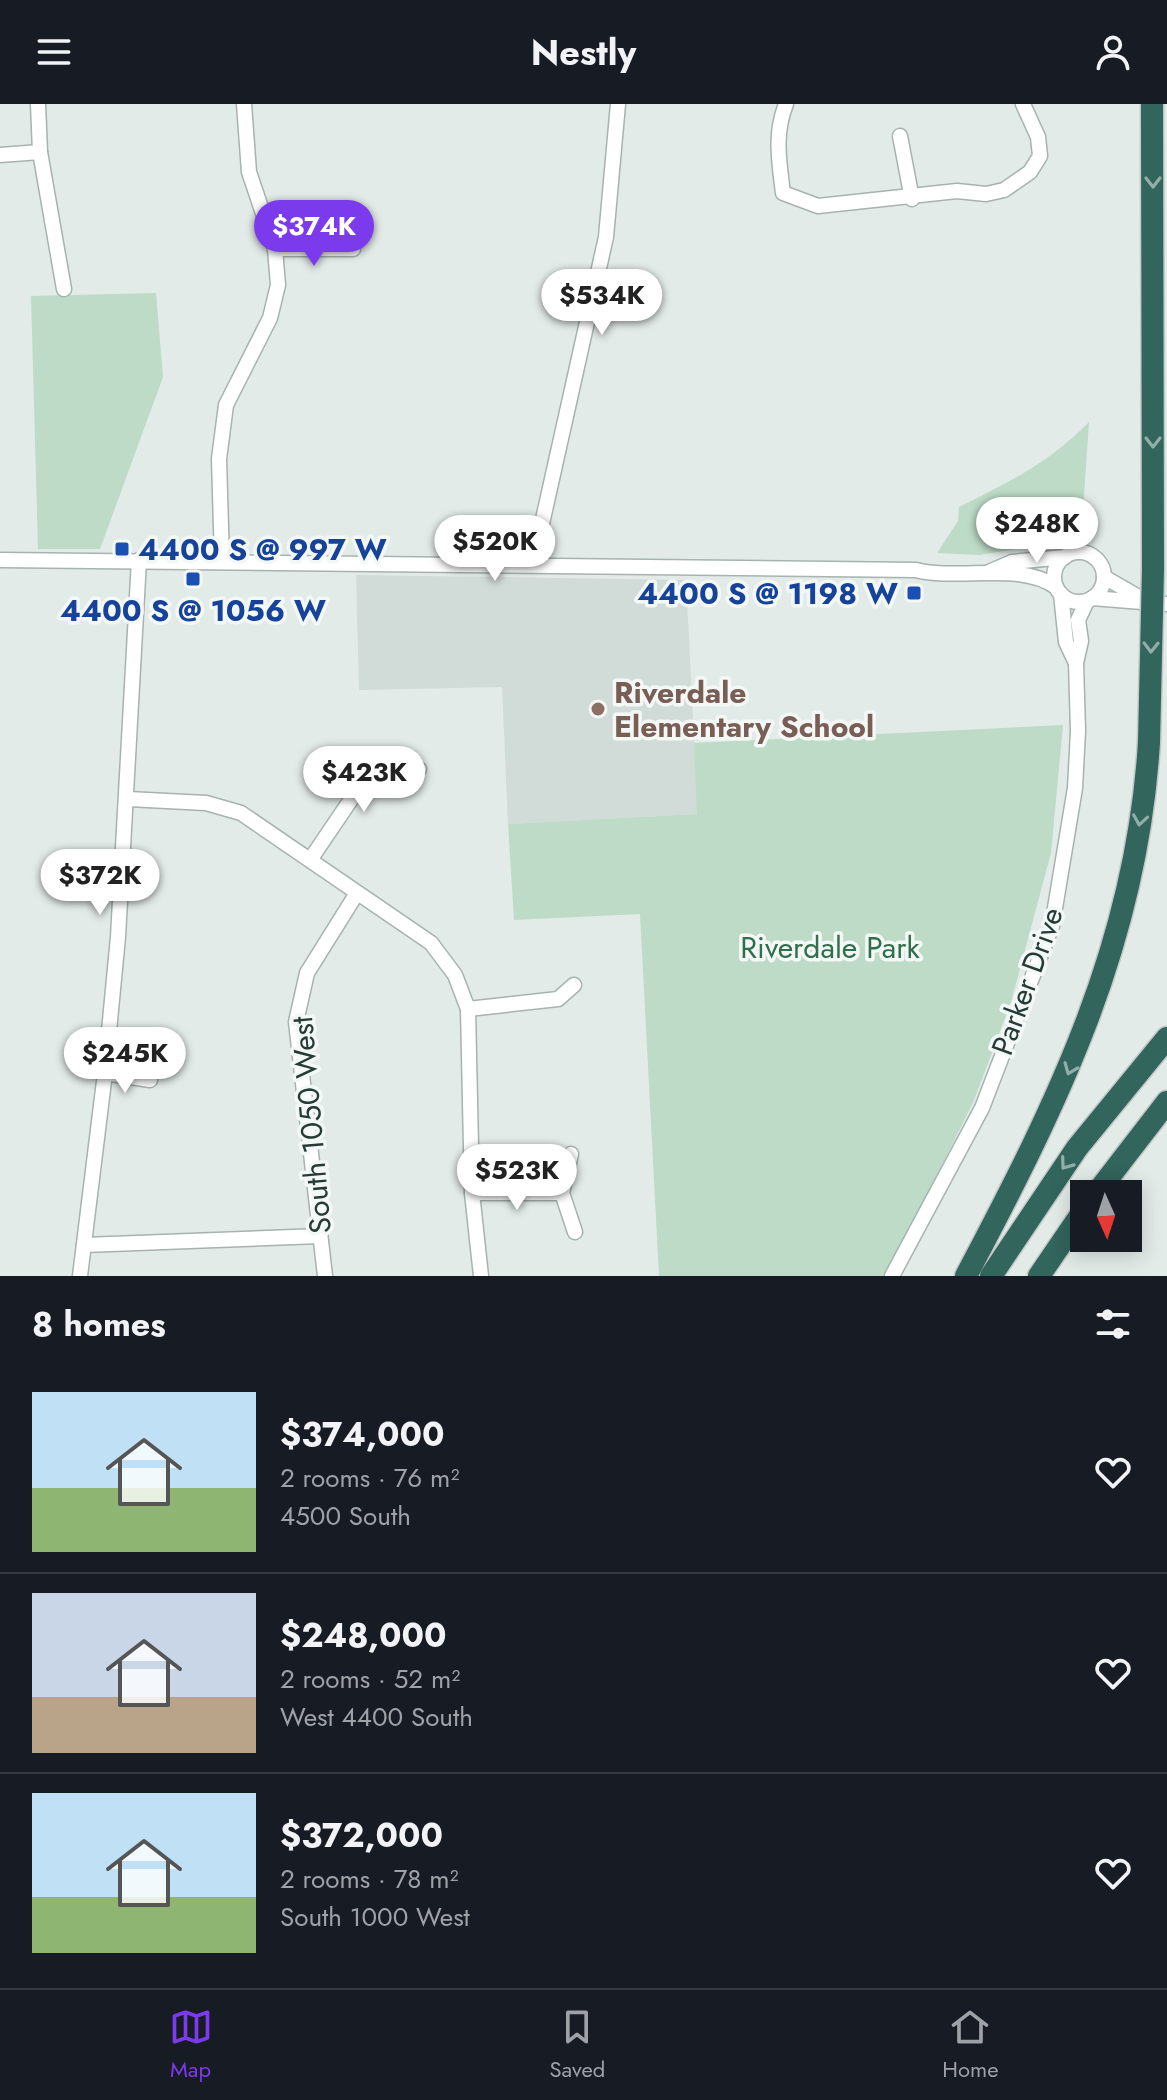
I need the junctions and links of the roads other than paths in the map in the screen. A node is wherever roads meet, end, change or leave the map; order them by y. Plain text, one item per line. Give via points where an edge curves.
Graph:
1 (38, 104) edge
2 (244, 104) edge
3 (618, 104) edge
4 (786, 104) edge
5 (1023, 104) edge
6 (1152, 104) edge
7 (900, 136) dead end
8 (40, 152) junction
9 (0, 155) edge
10 (912, 199) junction
11 (275, 249) junction
12 (353, 249) dead end
13 (64, 289) dead end
14 (1065, 557) junction
15 (0, 560) edge
16 (139, 560) junction
17 (222, 561) junction
18 (533, 564) junction
19 (989, 572) junction
20 (1104, 577) junction
21 (1058, 591) junction
22 (1089, 599) junction
23 (1144, 600) junction
24 (1167, 604) edge
25 (1076, 663) junction
26 (419, 769) dead end
27 (128, 799) junction
28 (310, 860) junction
29 (357, 893) junction
30 (574, 985) dead end
31 (468, 1009) junction
32 (1167, 1038) edge
33 (105, 1073) junction
34 (150, 1080) dead end
35 (1167, 1102) edge
36 (571, 1154) dead end
37 (1107, 1180) edge
38 (472, 1193) junction
39 (562, 1193) junction
40 (1070, 1231) edge
41 (575, 1232) dead end
42 (320, 1236) junction
43 (84, 1245) junction
44 (80, 1276) edge
45 (325, 1276) edge
46 (481, 1276) edge
47 (892, 1276) edge
48 (966, 1276) edge
49 (991, 1276) edge
50 (1039, 1276) edge

1 - 8 street
2 - 11 street via 249,172
3 - 18 street via 606,237
4 - 10 street via 777,147 783,193 818,206
5 - 10 street via 1038,137 1040,156 1030,172 1004,190
6 -> 48 highway, bridge via 1149,742 1134,858 1089,1020 1058,1097
7 - 10 street
8 - 9 street
8 - 13 street
11 - 12 street
11 - 17 street via 278,285 270,318 226,405 219,459
14 - 19 street via 1012,562
14 - 20 street via 1090,555
14 - 21 street via 1055,571
15 - 16 street
16 - 17 street
16 - 27 street
17 - 18 street
18 - 19 street
19 - 21 street via 1033,577
20 - 22 street
20 - 23 street
21 - 22 street via 1074,602
21 - 25 street, Parker Drive via 1066,642
22 - 23 street
22 - 25 street, Parker Drive via 1078,617 1081,641
23 - 24 street
25 - 47 street, Parker Drive via 1076,778 1052,926 982,1108
26 - 28 street via 369,773
27 - 28 street via 206,803 241,813
27 - 33 street
28 - 29 street
29 - 31 street via 431,943 455,975
29 - 42 street, South 1050 West via 307,973 296,1022
30 - 31 street via 558,999
31 - 38 street
32 -> 49 highway via 1070,1158
33 - 34 street
33 - 43 street
35 - 37 highway
36 - 39 street
38 - 39 street
38 - 46 street
39 - 41 street
40 - 50 highway
42 - 43 street
42 - 45 street, South 1050 West
43 - 44 street

